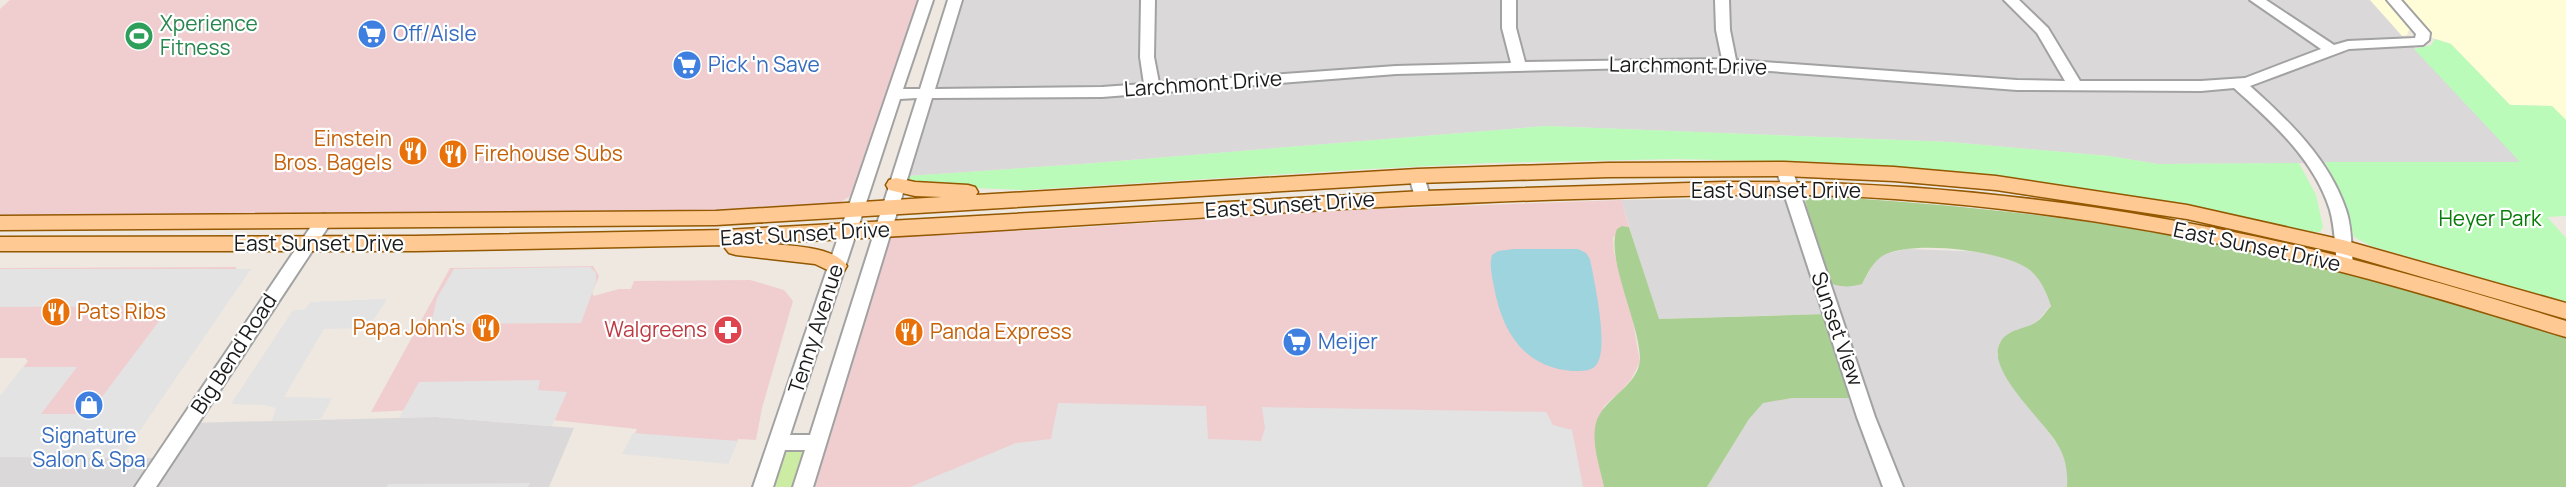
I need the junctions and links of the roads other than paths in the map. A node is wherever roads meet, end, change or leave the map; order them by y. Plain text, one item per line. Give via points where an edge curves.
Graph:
1 (926, 0) edge
2 (955, 0) edge
3 (1148, 0) edge
4 (1509, 0) edge
5 (1722, 0) edge
6 (2011, 0) edge
7 (2257, 0) edge
8 (2394, 0) edge
9 (2331, 50) junction
10 (1730, 64) junction
11 (1519, 67) junction
12 (2239, 84) junction
13 (2076, 86) junction
14 (1152, 88) junction
15 (895, 94) junction
16 (925, 94) junction
17 (876, 149) junction
18 (907, 149) junction
19 (1417, 176) junction
20 (1787, 179) junction
21 (896, 185) junction
22 (1422, 196) junction
23 (1038, 199) junction
24 (889, 208) junction
25 (855, 211) junction
26 (324, 220) junction
27 (0, 223) edge
28 (881, 230) junction
29 (849, 232) junction
30 (688, 240) junction
31 (0, 244) edge
32 (308, 244) junction
33 (2344, 256) junction
34 (836, 266) junction
35 (2566, 310) edge
36 (2566, 329) edge
37 (779, 442) junction
38 (816, 443) junction
39 (146, 487) edge
40 (763, 487) edge
41 (803, 487) edge
42 (1893, 487) edge

1 - 15 street, Tenny Avenue
2 - 16 street, Tenny Avenue
3 - 14 street via 1147,57
4 - 11 street via 1509,28
5 - 10 street
6 - 13 street via 2043,32
7 - 9 street
8 - 9 street, Larchmont Drive via 2423,33 2422,40
9 - 12 street, Larchmont Drive
10 - 11 street, Larchmont Drive
10 - 13 street, Larchmont Drive via 1974,83
11 - 14 street, Larchmont Drive via 1396,70
12 - 13 street, Larchmont Drive
12 - 33 street via 2278,120 2313,162 2338,211
14 - 16 street, Larchmont Drive via 1053,94
15 - 16 street, Larchmont Drive
15 - 17 street, Tenny Avenue
16 - 18 street, Tenny Avenue
17 - 18 street
17 - 25 street, Tenny Avenue
18 - 21 street, Tenny Avenue
19 - 20 main road, East Sunset Drive via 1608,170
19 - 22 street
19 - 23 main road, East Sunset Drive
20 - 22 main road, East Sunset Drive
20 - 33 main road, East Sunset Drive via 1905,175 2071,193 2232,222
20 - 42 street, Sunset View
21 - 23 main road
21 - 24 street, Tenny Avenue
22 - 28 main road, East Sunset Drive
23 - 24 main road, East Sunset Drive
24 - 25 main road, East Sunset Drive
24 - 28 street, Tenny Avenue
25 - 26 main road, East Sunset Drive via 667,219
25 - 29 street, Tenny Avenue
26 - 27 main road, East Sunset Drive
26 - 32 street, Big Bend Road
28 - 29 main road, East Sunset Drive
28 - 38 street, Tenny Avenue
29 - 30 main road, East Sunset Drive
29 - 34 street, Tenny Avenue
30 - 32 main road, East Sunset Drive
30 - 34 main road via 819,257
31 - 32 main road, East Sunset Drive
32 - 39 street, Big Bend Road
33 - 35 main road, East Sunset Drive
33 - 36 main road, East Sunset Drive
34 - 37 street, Tenny Avenue
37 - 38 street
37 - 40 street, Tenny Avenue
38 - 41 street, Tenny Avenue

